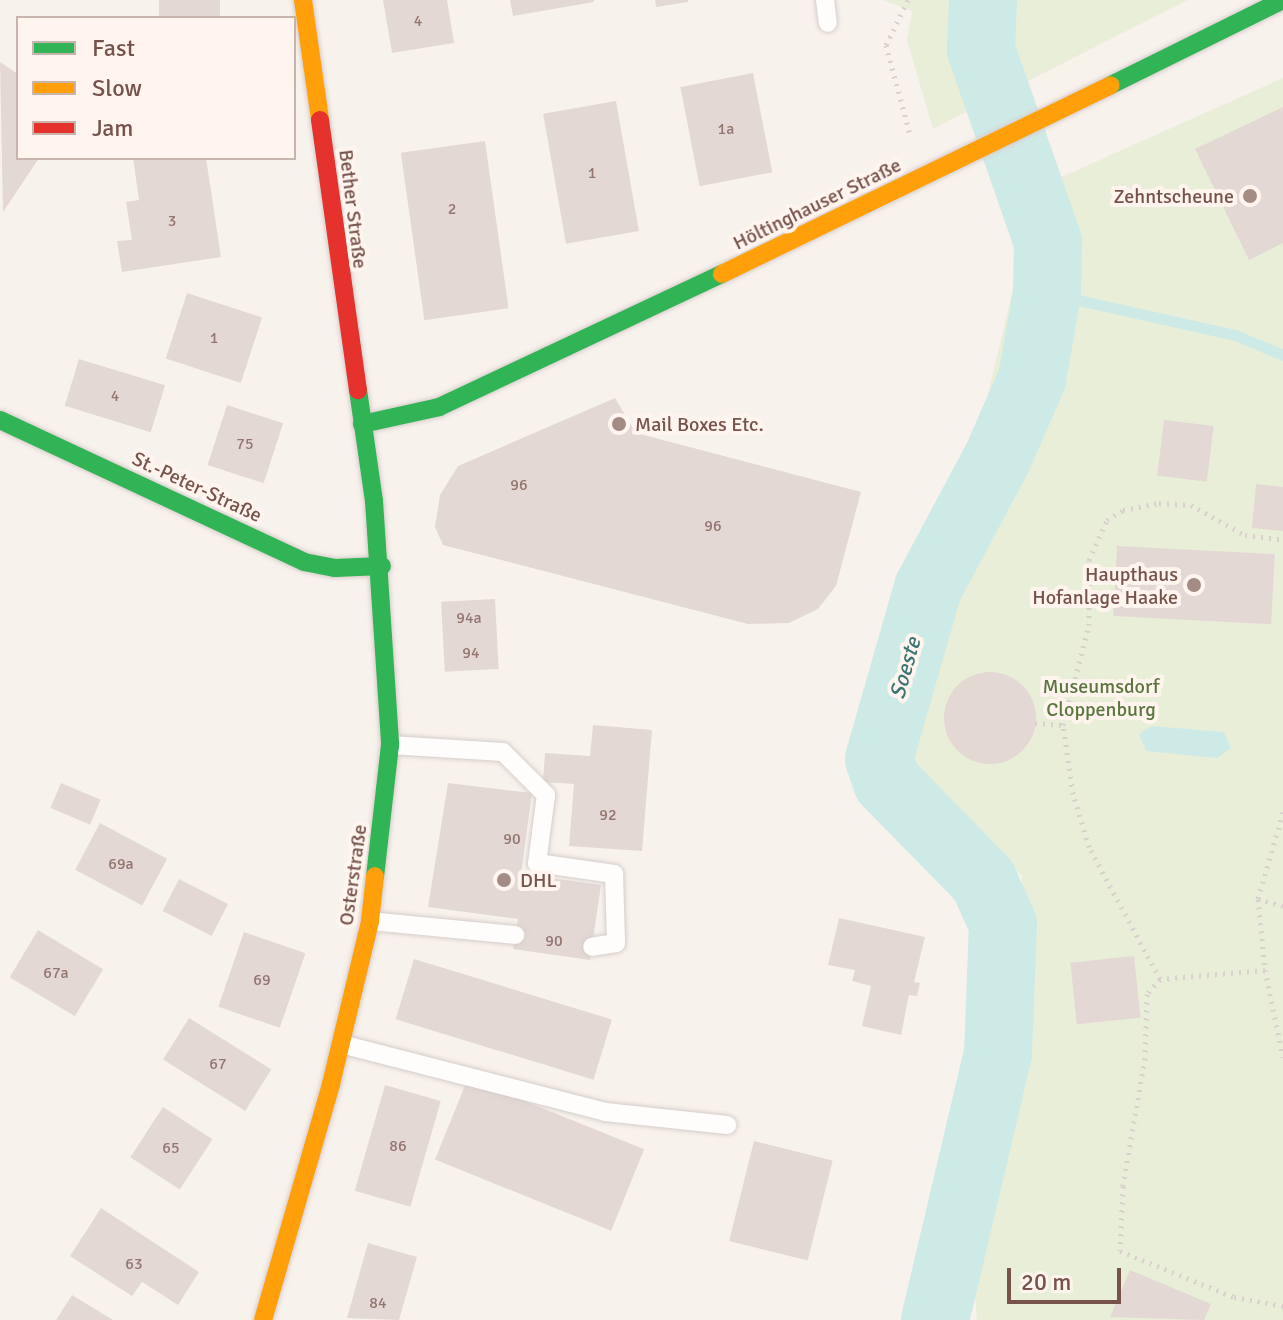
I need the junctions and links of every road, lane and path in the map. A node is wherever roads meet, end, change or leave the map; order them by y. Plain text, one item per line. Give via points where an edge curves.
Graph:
1 (303, 0) edge
2 (825, 0) edge
3 (908, 0) edge
4 (1283, 0) edge
5 (828, 23) dead end
6 (928, 175) junction
7 (0, 420) edge
8 (362, 424) junction
9 (1283, 540) edge
10 (382, 566) junction
11 (1035, 723) dead end
12 (1063, 725) junction
13 (390, 745) junction
14 (1283, 816) edge
15 (1258, 899) junction
16 (1283, 906) edge
17 (370, 921) junction
18 (515, 935) dead end
19 (592, 947) dead end
20 (1265, 970) junction
21 (1160, 979) junction
22 (341, 1044) junction
23 (1283, 1057) edge
24 (727, 1125) dead end
25 (1283, 1306) edge
26 (263, 1320) edge

1 - 8 street, Bether Straße
2 - 5 lane
3 - 6 path via 886,45 911,140
4 - 6 street, Höltinghauser Straße
6 - 8 street, Höltinghauser Straße via 439,407
7 - 10 street, St.-Peter-Straße via 304,562 335,568
8 - 10 street, Osterstraße
9 - 12 path via 1245,535 1191,505 1159,503 1123,510 1107,520 1089,560 1089,625
10 - 13 street, Osterstraße
11 - 12 path
12 - 21 path via 1073,794 1089,847
13 - 17 street, Osterstraße
13 - 19 lane via 503,752 546,795 537,863 614,874 616,943
14 - 15 path
15 - 16 path
15 - 20 path
17 - 18 lane
17 - 22 street, Osterstraße
20 - 21 path
20 - 23 path
21 - 25 path via 1147,994 1145,1058 1123,1186 1120,1251 1234,1297
22 - 24 lane via 605,1112
22 - 26 street, Osterstraße

